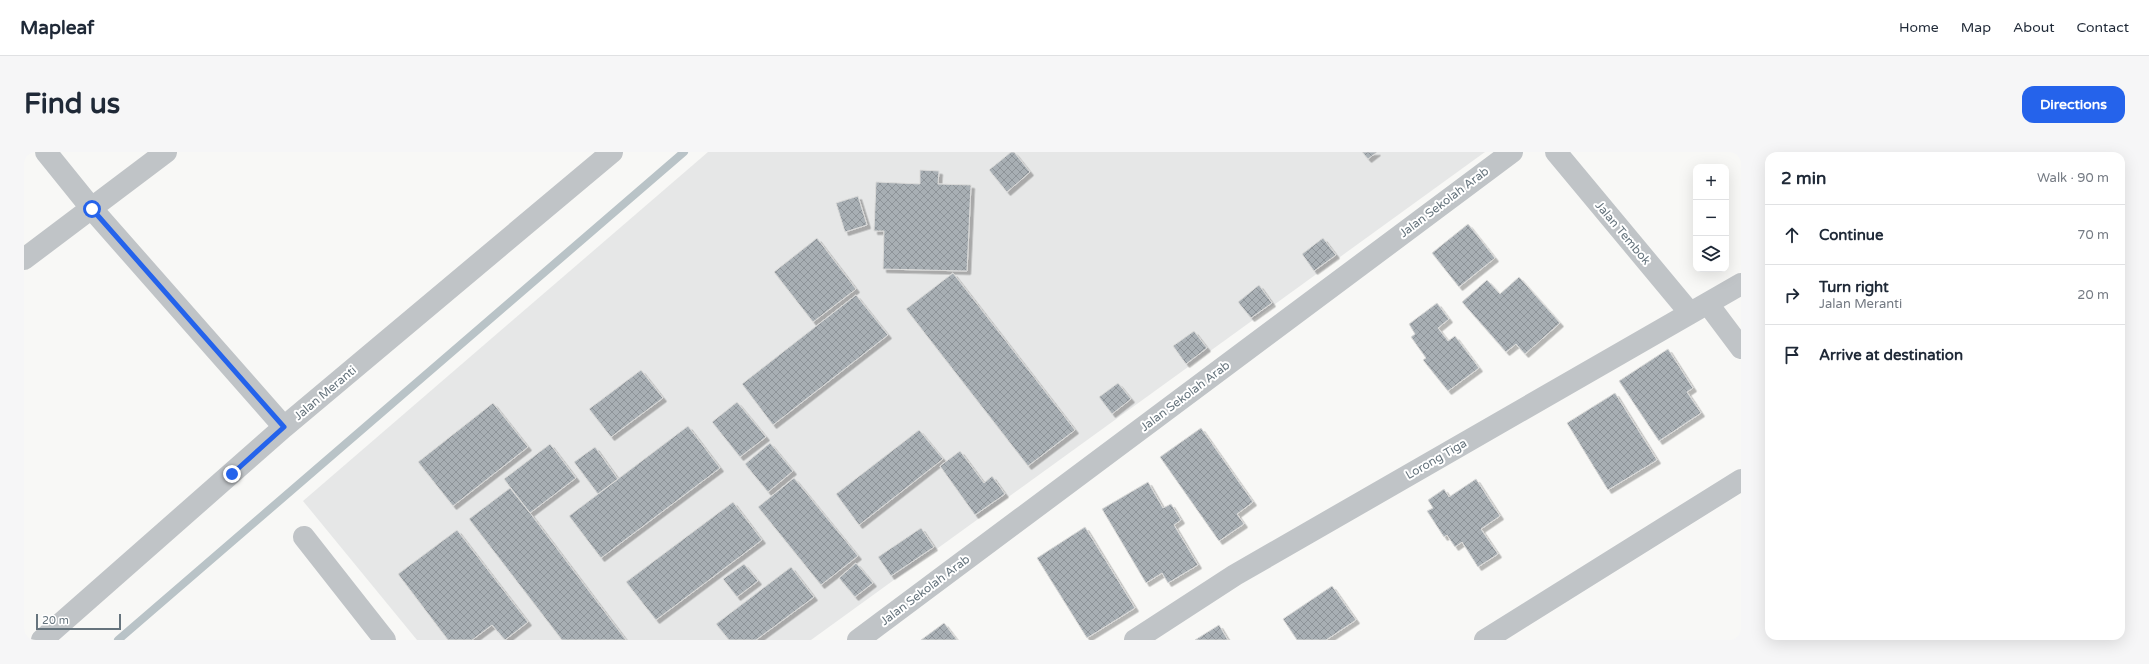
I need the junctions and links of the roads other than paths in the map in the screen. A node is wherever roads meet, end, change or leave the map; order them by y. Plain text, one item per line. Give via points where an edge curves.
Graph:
1 (46, 152) edge
2 (166, 152) edge
3 (612, 152) edge
4 (1512, 152) edge
5 (1556, 152) edge
6 (92, 209) junction
7 (24, 259) edge
8 (1741, 284) edge
9 (1699, 308) junction
10 (1741, 348) edge
11 (284, 427) junction
12 (1741, 480) edge
13 (304, 537) dead end
14 (42, 640) edge
15 (385, 640) edge
16 (858, 640) edge
17 (1135, 640) edge
18 (1484, 640) edge

1 - 6 street
2 - 6 street
3 - 11 street, Jalan Meranti
4 - 16 street, Jalan Sekolah Arab
5 - 9 street, Jalan Tembok
6 - 7 street
6 - 11 street
8 - 9 street, Lorong Tiga
9 - 10 street, Jalan Tembok
9 - 17 street, Lorong Tiga via 1235,575
11 - 14 street, Jalan Meranti
12 - 18 street
13 - 15 street

